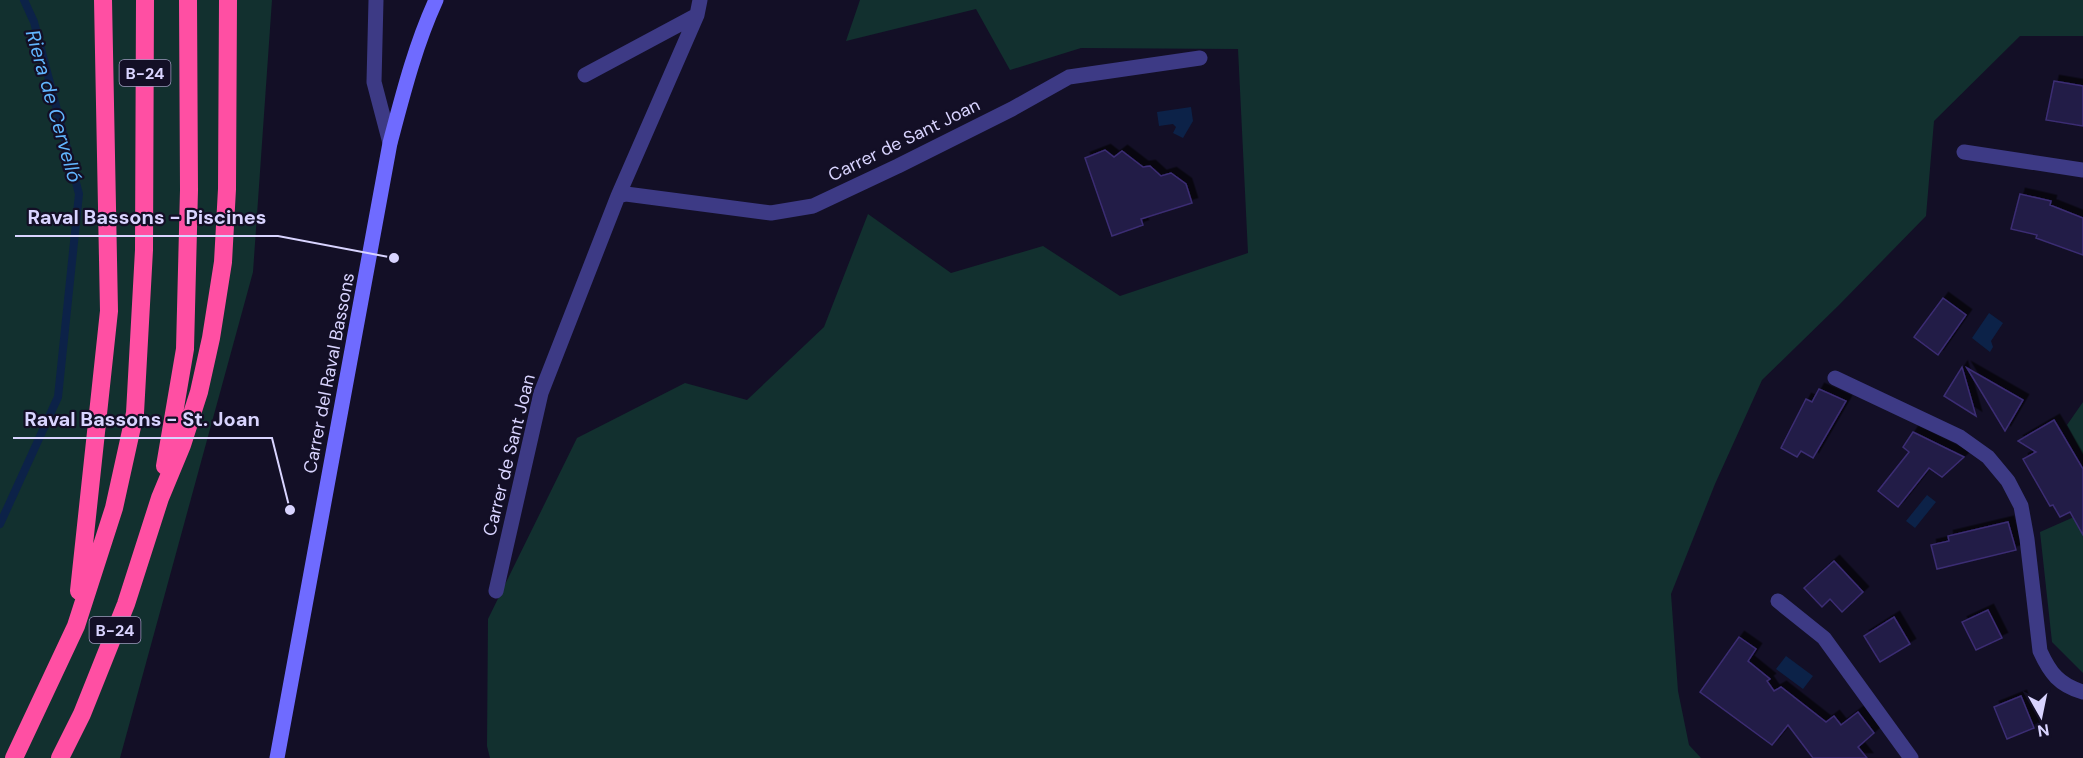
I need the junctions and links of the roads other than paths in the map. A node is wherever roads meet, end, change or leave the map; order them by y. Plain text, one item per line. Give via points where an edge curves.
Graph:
1 (104, 0) edge
2 (145, 0) edge
3 (188, 0) edge
4 (228, 0) edge
5 (376, 0) edge
6 (436, 0) edge
7 (699, 8) edge
8 (1200, 58) dead end
9 (585, 75) dead end
10 (390, 143) junction
11 (1964, 152) dead end
12 (2083, 170) edge
13 (618, 196) junction
14 (1835, 378) dead end
15 (160, 498) junction
16 (496, 591) dead end
17 (1778, 601) dead end
18 (76, 626) junction
19 (2083, 692) edge
20 (14, 758) edge
21 (60, 758) edge
22 (277, 758) edge
23 (1911, 758) edge

1 - 18 highway via 109,311
2 - 18 highway, B-24 via 144,250 135,412 114,508
3 - 15 highway, B-24 via 185,349
4 - 15 highway via 223,262 199,392
5 - 10 street via 374,82
6 - 10 street, Carrer del Raval Bassons via 409,72
7 - 9 street, Carrer de Sant Joan
7 - 13 street, Carrer de Sant Joan
8 - 13 street, Carrer de Sant Joan via 1069,77 813,206 771,213
10 - 22 street, Carrer del Raval Bassons
11 - 12 street
13 - 16 street, Carrer de Sant Joan via 541,393
14 - 19 street via 1960,437 1988,457 2008,481 2021,506 2040,651 2048,668 2068,688
15 - 21 highway, B-24 via 126,604
17 - 23 street via 1824,638
18 - 20 highway, B-24

